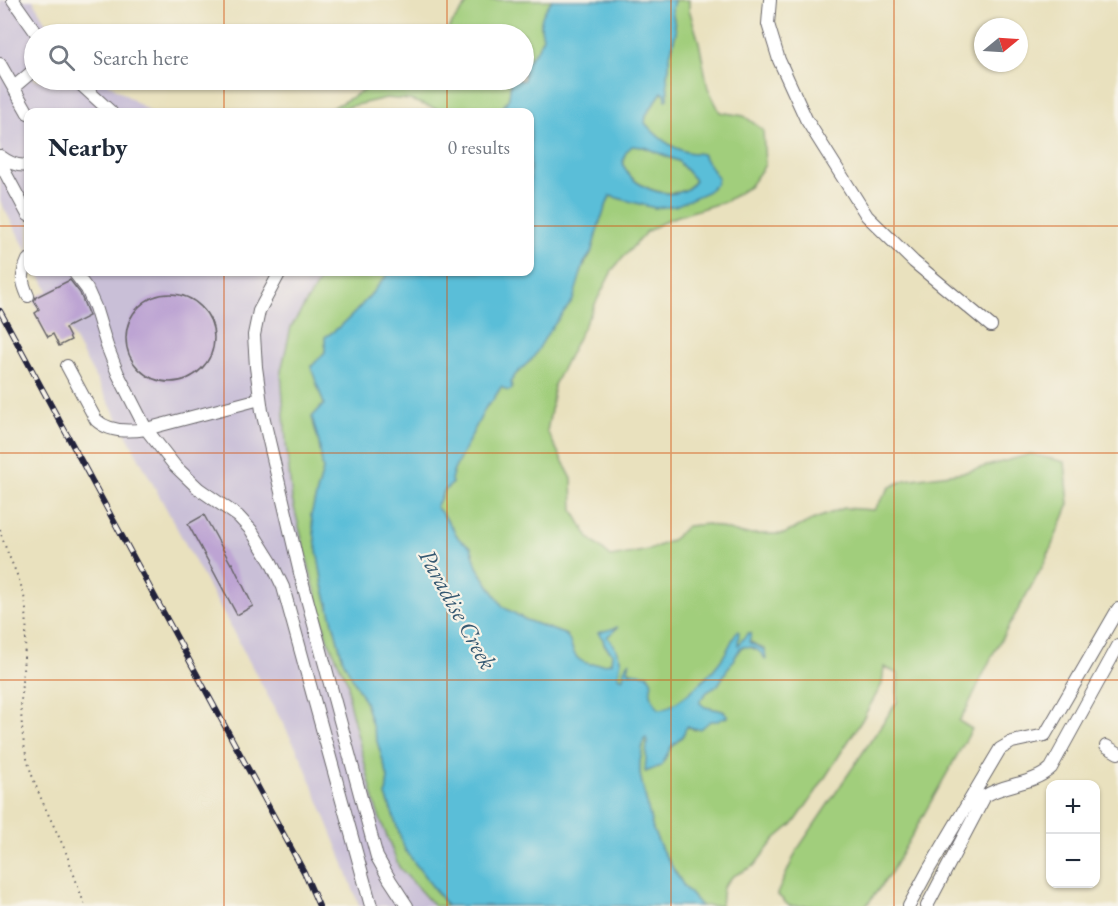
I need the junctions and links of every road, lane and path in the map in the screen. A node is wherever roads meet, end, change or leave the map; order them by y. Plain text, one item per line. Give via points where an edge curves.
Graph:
1 (13, 0) edge
2 (770, 0) edge
3 (30, 24) edge
4 (0, 64) edge
5 (24, 78) edge
6 (14, 87) junction
7 (87, 90) edge
8 (25, 108) edge
9 (107, 108) edge
10 (0, 156) edge
11 (0, 163) edge
12 (24, 166) edge
13 (24, 208) edge
14 (24, 269) edge
15 (77, 276) edge
16 (278, 276) edge
17 (28, 296) dead end
18 (991, 326) dead end
19 (67, 366) dead end
20 (260, 399) junction
21 (146, 429) junction
22 (0, 529) edge
23 (1118, 609) edge
24 (1118, 646) edge
25 (1106, 746) dead end
26 (1118, 753) edge
27 (85, 906) edge
28 (371, 906) edge
29 (407, 906) edge
30 (909, 906) edge
31 (927, 906) edge

1 - 3 street
2 - 18 street via 768,24 778,60 806,119 867,216 914,262
4 - 6 street
5 - 6 street
6 - 8 street
7 - 9 street
10 - 12 street
11 - 13 street
14 - 17 street via 22,282
15 - 21 street via 87,289 118,374
16 - 20 street via 259,311 254,335
19 - 21 street via 102,426 131,432
20 - 21 street
20 - 29 street via 303,584 378,857
21 - 28 street via 174,466 251,530 283,587
22 - 27 path via 26,609 21,703 27,760
23 - 30 street via 1045,735 1012,742 1000,749
24 - 31 street via 1050,768 1034,779 985,796
25 - 26 street

